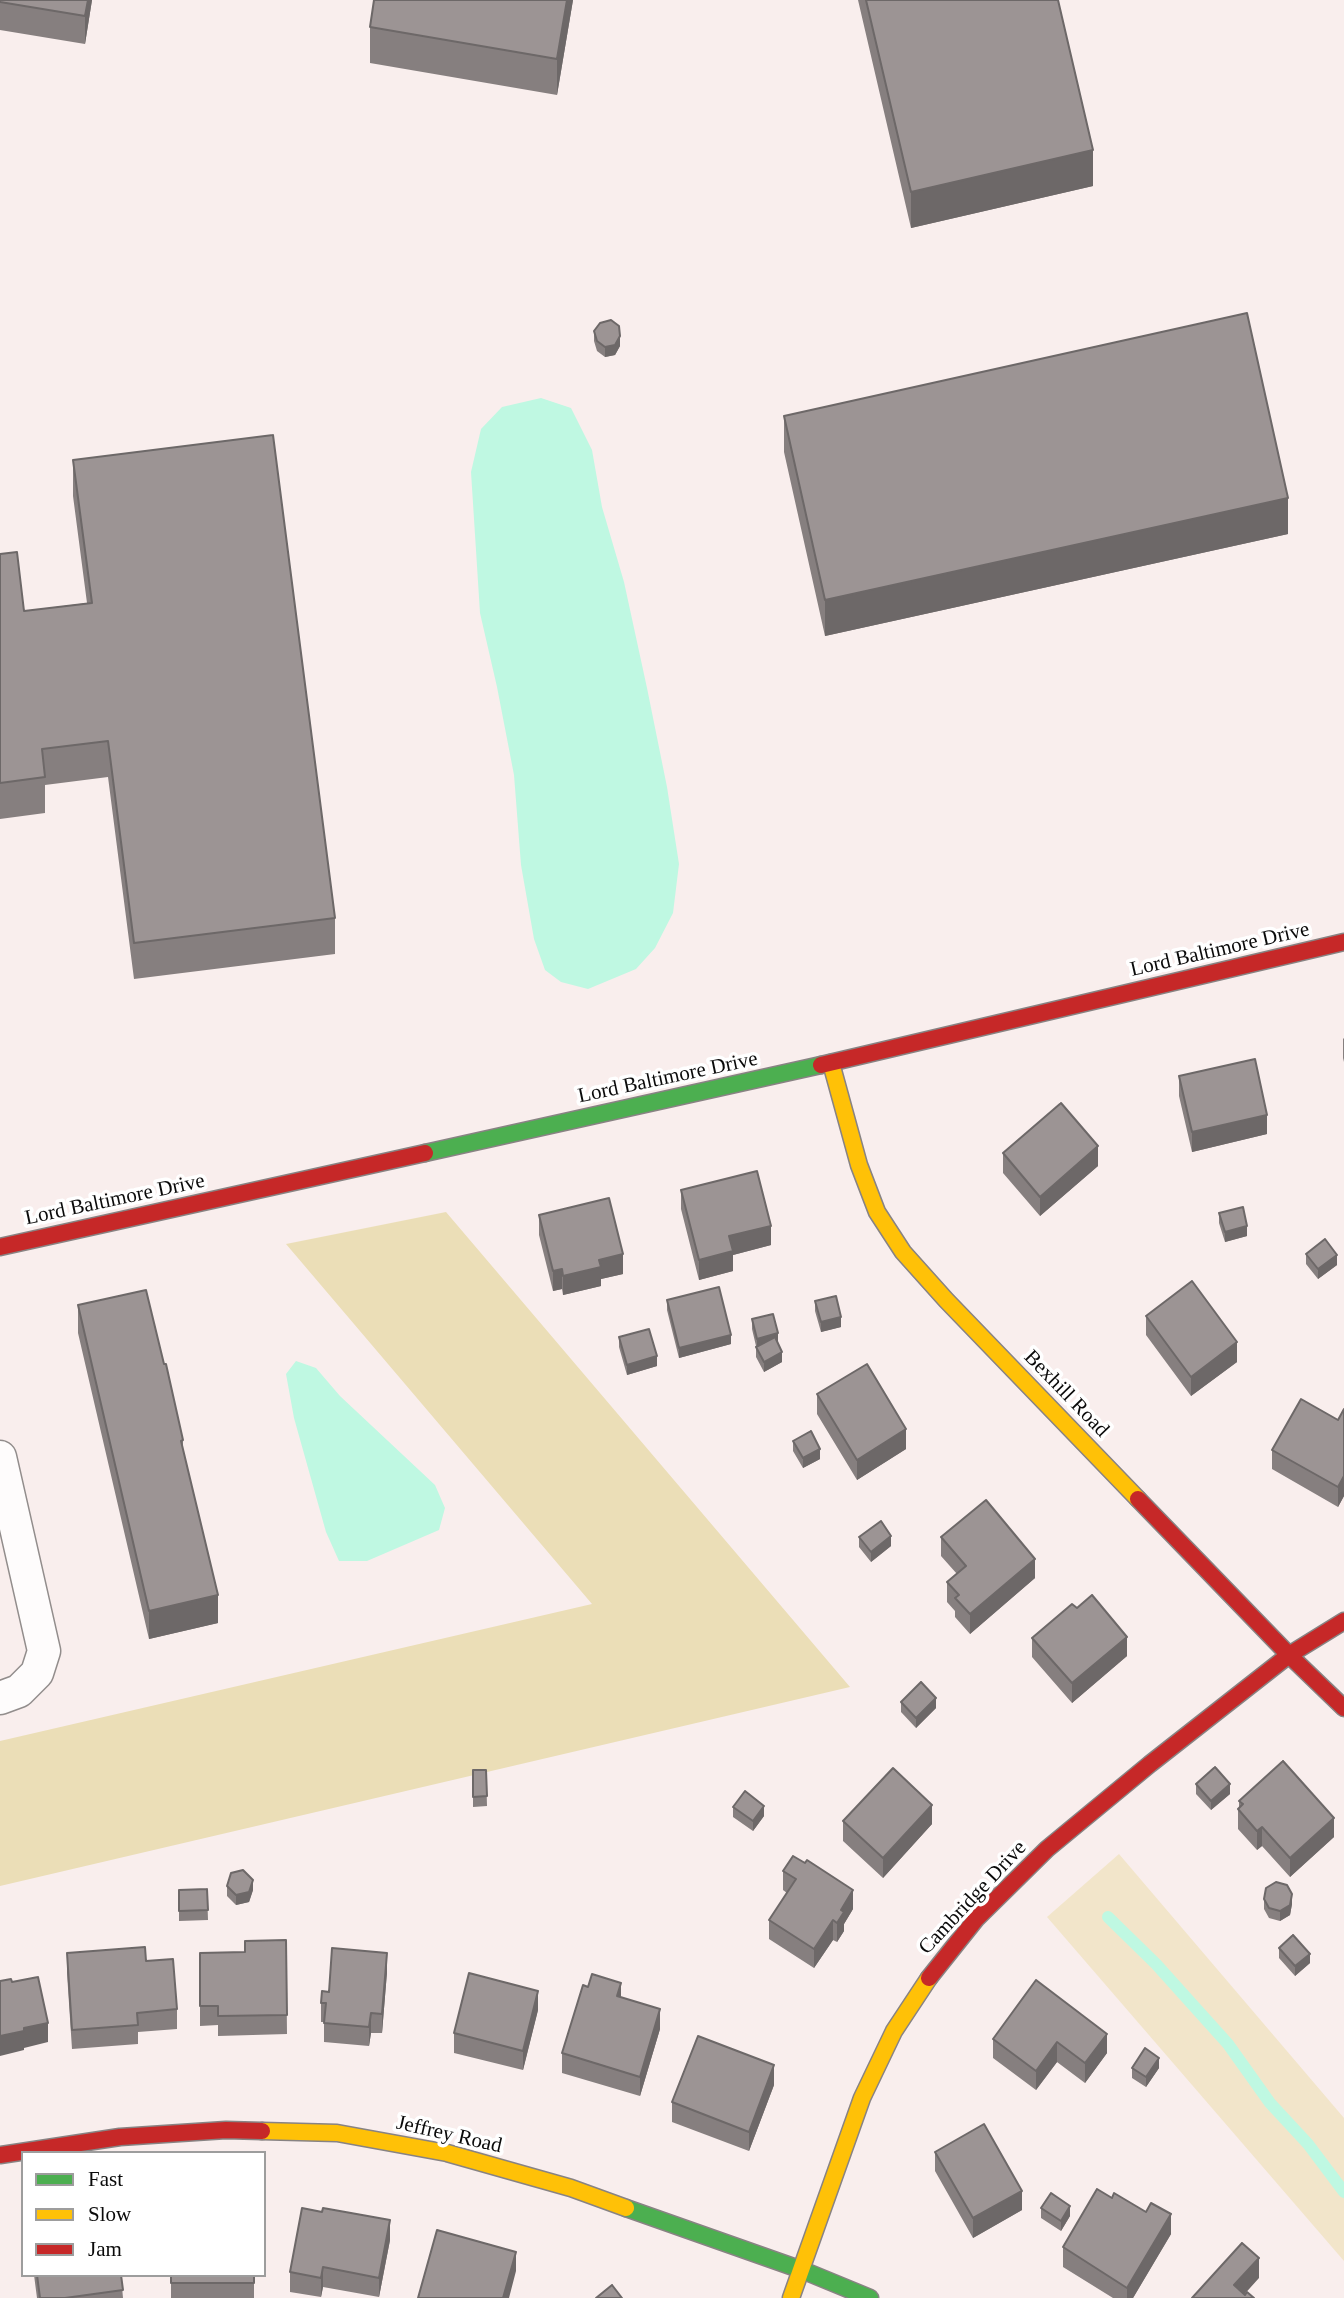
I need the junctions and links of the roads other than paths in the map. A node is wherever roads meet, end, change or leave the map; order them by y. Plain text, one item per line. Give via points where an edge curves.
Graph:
1 (1344, 942) edge
2 (831, 1063) junction
3 (0, 1247) edge
4 (0, 1457) edge
5 (1344, 1622) edge
6 (1290, 1655) junction
7 (0, 1698) edge
8 (1344, 1708) edge
9 (21, 2151) edge
10 (21, 2151) edge
11 (0, 2154) edge
12 (802, 2270) junction
13 (791, 2298) edge
14 (870, 2298) edge

1 - 2 street, Lord Baltimore Drive
2 - 3 street, Lord Baltimore Drive
2 - 6 street, Bexhill Road via 877,1212 903,1252
4 - 7 street via 44,1651 37,1673 19,1692
5 - 6 street, Cambridge Drive
6 - 8 street, Bexhill Road
6 - 12 street, Cambridge Drive via 1047,1849 976,1919 934,1971 894,2031 862,2098
9 - 11 street, Jeffrey Road
10 - 12 street, Jeffrey Road via 120,2137 226,2130 337,2133 447,2153 571,2188
12 - 13 street, Cambridge Drive
12 - 14 street, Jeffrey Road

